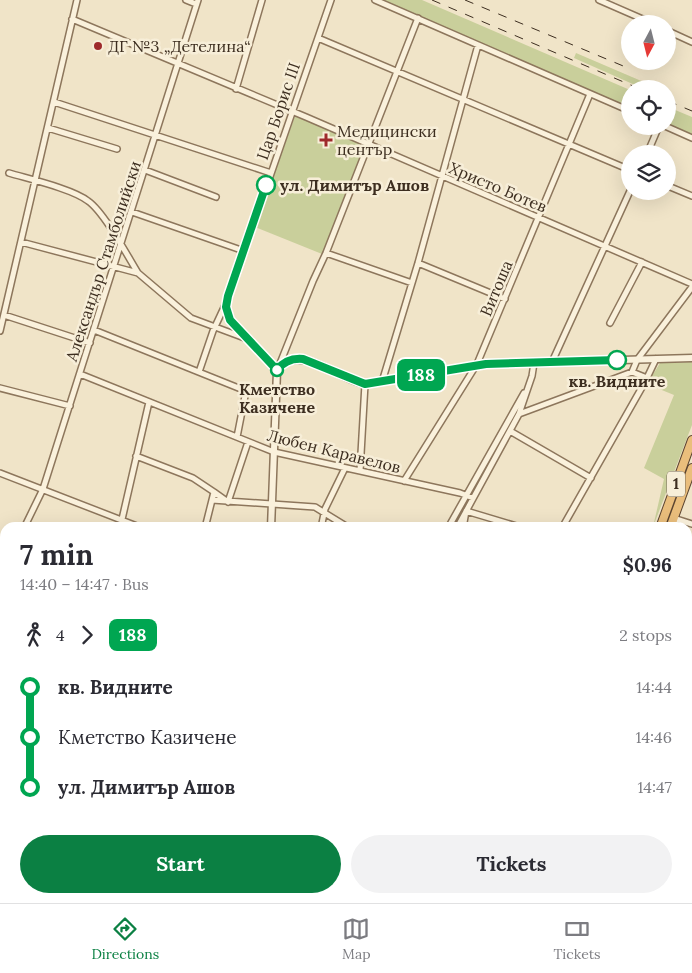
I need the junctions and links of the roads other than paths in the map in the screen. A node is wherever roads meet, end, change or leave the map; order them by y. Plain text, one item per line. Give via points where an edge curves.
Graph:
1 (77, 0) edge
2 (186, 0) edge
3 (262, 0) edge
4 (331, 0) edge
5 (375, 0) edge
6 (599, 0) edge
7 (197, 2) edge
8 (633, 15) edge
9 (418, 18) junction
10 (72, 20) junction
11 (676, 35) edge
12 (318, 38) junction
13 (692, 42) edge
14 (478, 45) junction
15 (178, 64) junction
16 (396, 71) junction
17 (236, 89) junction
18 (590, 94) junction
19 (463, 99) junction
20 (54, 102) junction
21 (621, 107) edge
22 (293, 112) junction
23 (48, 128) junction
24 (676, 131) edge
25 (156, 135) junction
26 (692, 138) edge
27 (368, 144) junction
28 (569, 145) junction
29 (117, 149) dead end
30 (621, 166) edge
31 (145, 170) junction
32 (9, 173) dead end
33 (271, 173) junction
34 (442, 176) junction
35 (36, 181) junction
36 (676, 189) edge
37 (692, 196) edge
38 (216, 197) dead end
39 (626, 200) edge
40 (132, 212) junction
41 (539, 218) junction
42 (21, 242) junction
43 (121, 244) junction
44 (605, 246) junction
45 (244, 250) junction
46 (326, 253) junction
47 (642, 262) junction
48 (418, 263) junction
49 (114, 267) junction
50 (138, 273) junction
51 (412, 283) junction
52 (692, 286) edge
53 (505, 299) junction
54 (226, 301) junction
55 (2, 317) edge
56 (610, 323) dead end
57 (215, 328) junction
58 (0, 330) edge
59 (94, 330) junction
60 (250, 340) junction
61 (90, 343) junction
62 (691, 357) edge
63 (656, 359) junction
64 (637, 360) junction
65 (534, 362) junction
66 (552, 362) junction
67 (477, 364) junction
68 (277, 370) junction
69 (199, 372) junction
70 (632, 372) junction
71 (80, 374) junction
72 (647, 378) junction
73 (382, 382) junction
74 (365, 384) junction
75 (528, 386) junction
76 (0, 388) edge
77 (149, 402) junction
78 (70, 406) junction
79 (519, 414) junction
80 (510, 431) junction
81 (237, 437) junction
82 (692, 440) edge
83 (248, 442) junction
84 (274, 452) junction
85 (136, 456) junction
86 (346, 468) junction
87 (692, 468) edge
88 (0, 472) edge
89 (360, 472) junction
90 (591, 478) junction
91 (404, 481) junction
92 (43, 489) junction
93 (214, 492) junction
94 (466, 495) junction
95 (474, 498) junction
96 (212, 500) junction
97 (228, 502) junction
98 (272, 505) junction
99 (466, 511) junction
100 (324, 512) junction
101 (674, 518) junction
102 (122, 520) junction
103 (27, 522) edge
104 (127, 522) edge
105 (206, 522) edge
106 (271, 522) edge
107 (322, 522) edge
108 (340, 522) edge
109 (451, 522) edge
110 (460, 522) edge
111 (463, 522) edge
112 (503, 522) edge
113 (565, 522) edge
114 (662, 522) edge
115 (672, 522) edge
116 (686, 522) edge

1 - 10 street
2 - 7 street
3 - 17 street
4 - 12 street, Цар Борис III
5 - 9 street
6 - 8 street
7 - 15 street, Александър Стамболийски
9 - 14 street
9 - 16 street
10 - 15 street, Христо Ботев
10 - 20 street
11 - 13 street
12 - 16 street
12 - 22 street, Цар Борис III
14 - 18 street
14 - 19 street
15 - 17 street, Христо Ботев
15 - 25 street, Александър Стамболийски
16 - 19 street
16 - 27 street
17 - 22 street, Христо Ботев
18 - 21 street
18 - 28 street, Витоша
19 - 28 street
19 - 34 street
20 - 23 street
20 - 25 street
22 - 27 street, Христо Ботев
22 - 33 street, Цар Борис III
23 - 29 street
23 - 35 street
24 - 26 street
25 - 31 street, Александър Стамболийски
25 - 33 street
27 - 34 street, Христо Ботев
27 - 46 street
28 - 30 street
28 - 41 street, Витоша
31 - 38 street
31 - 40 street, Александър Стамболийски
32 - 35 street
33 - 45 street, Цар Борис III
34 - 41 street, Христо Ботев
34 - 48 street
35 - 42 street
35 - 43 street via 87,200
36 - 37 street
39 - 44 street
40 - 43 street, Александър Стамболийски
40 - 45 street
41 - 44 street, Христо Ботев
41 - 53 street, Витоша
42 - 49 street
42 - 55 street
43 - 49 street, Александър Стамболийски
43 - 50 street
44 - 47 street, Христо Ботев
44 - 66 street
45 - 54 street, Цар Борис III
46 - 51 street
46 - 68 street
47 - 52 street, Христо Ботев
47 - 56 street
48 - 51 street
48 - 53 street
49 - 50 street
49 - 59 street, Александър Стамболийски
50 - 57 street via 191,318
51 - 73 street
52 - 64 street
53 - 67 street, Витоша
54 - 57 street, Цар Борис III
54 - 60 street via 230,320
55 - 58 street
55 - 61 street
57 - 60 street
57 - 69 street, Цар Борис III
59 - 61 street, Александър Стамболийски
59 - 69 street
60 - 68 street
61 - 71 street, Александър Стамболийски
62 - 63 street
63 - 64 street
63 - 72 street
64 - 66 street
64 - 70 street
65 - 66 street
65 - 67 street
65 - 75 street
67 - 73 street
67 - 91 street, Витоша
68 - 74 street via 286,361 303,359
68 - 84 street
69 - 81 street via 246,392
70 - 72 street
70 - 79 street
71 - 77 street, Любен Каравелов
71 - 78 street, Александър Стамболийски
72 - 90 street
73 - 74 street
74 - 89 street
75 - 79 street
75 - 94 street
76 - 78 street
77 - 81 street, Любен Каравелов
77 - 85 street
78 - 92 street, Александър Стамболийски
79 - 80 street
80 - 90 street
80 - 95 street
81 - 83 street, Любен Каравелов
82 - 114 highway, 1
83 - 84 street, Любен Каравелов
83 - 97 street
84 - 86 street, Любен Каравелов
84 - 98 street
85 - 93 street via 193,478
85 - 102 street
86 - 89 street, Любен Каравелов
86 - 100 street
87 - 101 highway, 1
88 - 92 street
89 - 91 street, Любен Каравелов
90 - 113 street
91 - 94 street, Любен Каравелов
92 - 102 street
92 - 103 street, Александър Стамболийски
93 - 96 street
93 - 97 street
94 - 95 street, Любен Каравелов
94 - 109 street
95 - 99 street
96 - 97 street
96 - 105 street
97 - 98 street
98 - 100 street via 315,507
98 - 106 street
99 - 110 street
99 - 111 street
99 - 112 street
100 - 107 street
100 - 108 street
101 - 115 highway, 1
101 - 116 street
102 - 104 street

